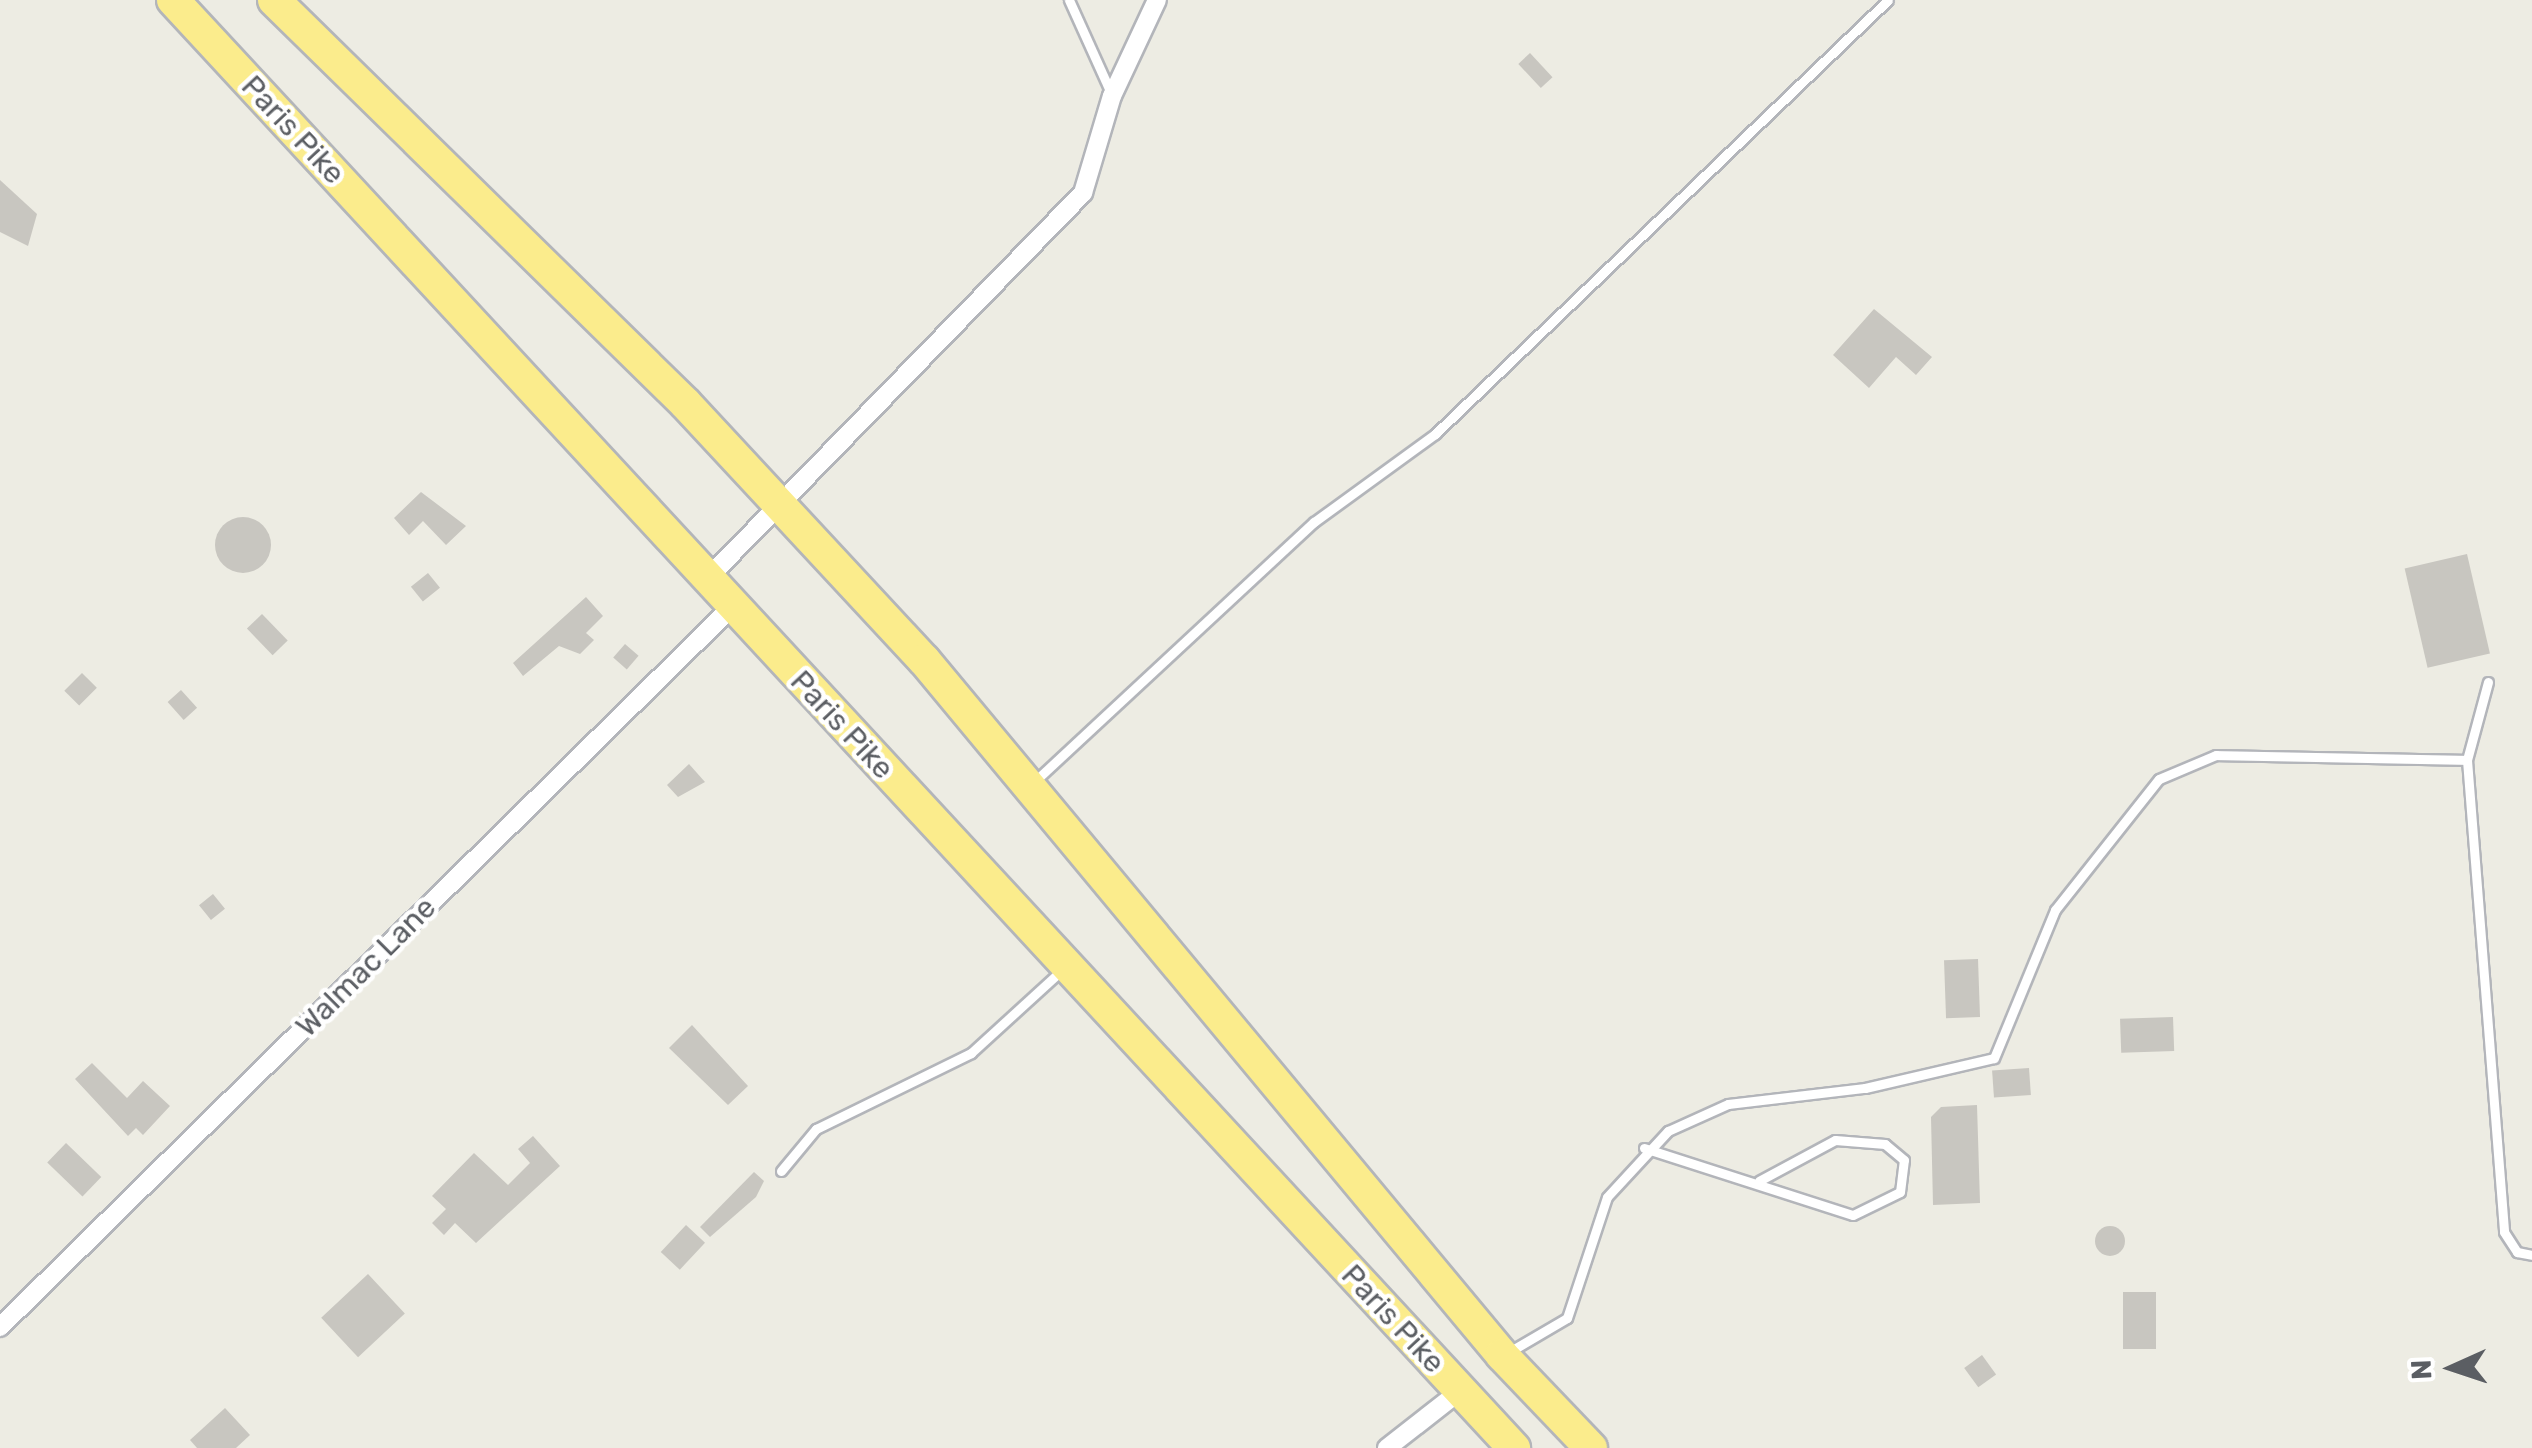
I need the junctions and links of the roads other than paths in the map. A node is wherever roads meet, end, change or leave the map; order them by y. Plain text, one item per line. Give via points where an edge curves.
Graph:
1 (173, 0) edge
2 (274, 0) edge
3 (1069, 0) edge
4 (1157, 0) edge
5 (1888, 0) edge
6 (1112, 96) junction
7 (780, 504) junction
8 (707, 579) junction
9 (732, 607) junction
10 (2488, 682) dead end
11 (2467, 760) junction
12 (1032, 784) junction
13 (1066, 966) junction
14 (1644, 1148) junction
15 (781, 1170) dead end
16 (1760, 1181) junction
17 (2532, 1255) edge
18 (0, 1328) edge
19 (1502, 1355) junction
20 (1460, 1391) junction
21 (1387, 1448) edge
22 (1514, 1448) edge
23 (1591, 1448) edge

1 - 8 highway, Paris Pike
2 - 7 highway, Paris Pike
3 - 6 lane
4 - 6 street
5 - 12 lane via 1436,434 1314,522
6 - 7 street via 1082,194
7 - 8 street
7 - 12 highway, Paris Pike
8 - 9 highway, Paris Pike
9 - 13 highway, Paris Pike
9 - 18 street, Walmac Lane
10 - 11 lane
11 - 14 lane via 2216,756 2182,766 2146,789 2080,871 2034,954 1994,1058 1940,1075 1728,1104
11 - 17 lane via 2504,1232 2517,1252
12 - 19 highway, Paris Pike
13 - 15 lane via 972,1053 816,1129
13 - 20 highway, Paris Pike
14 - 16 lane
14 - 19 lane via 1607,1197 1566,1318
16 - 16 lane via 1853,1215 1900,1192 1904,1160 1885,1144 1835,1140
19 - 20 highway
19 - 23 highway, Paris Pike
20 - 21 street
20 - 22 highway, Paris Pike

